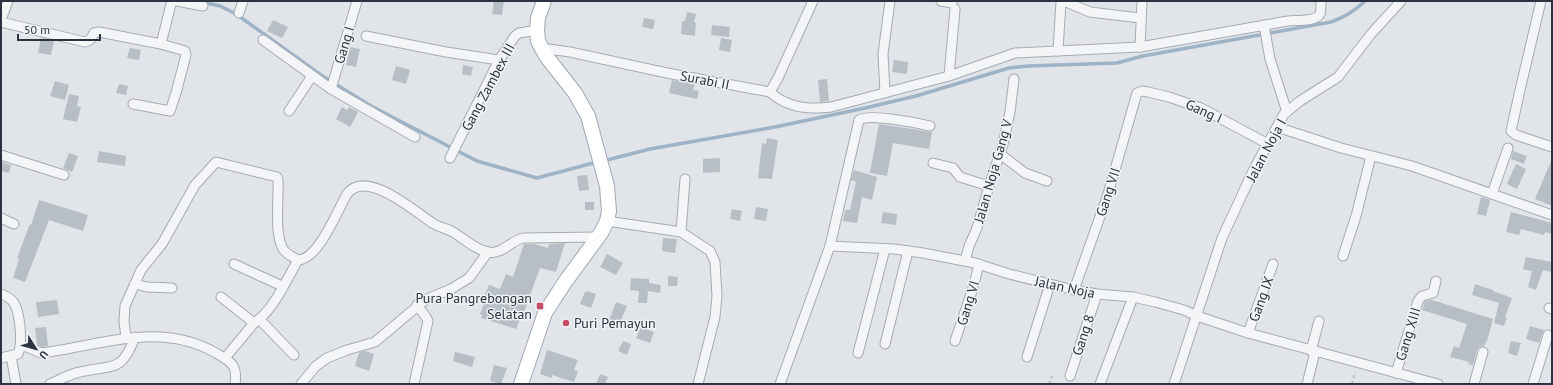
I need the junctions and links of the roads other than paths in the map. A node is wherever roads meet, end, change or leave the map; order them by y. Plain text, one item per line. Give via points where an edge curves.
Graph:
1 (8, 1) edge
2 (173, 1) edge
3 (177, 1) edge
4 (243, 1) edge
5 (357, 1) edge
6 (544, 1) edge
7 (813, 1) edge
8 (890, 1) edge
9 (941, 1) edge
10 (1062, 1) edge
11 (1142, 1) edge
12 (1321, 1) edge
13 (1401, 1) edge
14 (1541, 1) edge
15 (203, 6) dead end
16 (239, 13) dead end
17 (1140, 18) junction
18 (1, 21) edge
19 (1264, 27) junction
20 (537, 30) junction
21 (366, 36) dead end
22 (263, 40) dead end
23 (162, 44) junction
24 (541, 48) junction
25 (1140, 48) junction
26 (1058, 51) junction
27 (499, 60) junction
28 (312, 76) junction
29 (949, 76) junction
30 (1014, 79) dead end
31 (332, 86) junction
32 (770, 92) junction
33 (885, 93) junction
34 (1137, 93) joint
35 (133, 104) dead end
36 (289, 111) dead end
37 (1286, 112) junction
38 (930, 126) dead end
39 (1277, 128) junction
40 (415, 137) dead end
41 (1268, 144) junction
42 (1552, 147) edge
43 (1508, 148) dead end
44 (453, 154) dead end
45 (1000, 154) junction
46 (1, 155) edge
47 (1371, 156) junction
48 (933, 163) dead end
49 (64, 175) dead end
50 (685, 179) dead end
51 (1047, 181) dead end
52 (988, 186) junction
53 (1492, 194) junction
54 (1552, 214) edge
55 (1, 218) edge
56 (607, 221) junction
57 (14, 224) dead end
58 (681, 232) junction
59 (598, 237) junction
60 (830, 246) junction
61 (885, 249) junction
62 (908, 251) junction
63 (488, 252) junction
64 (1343, 256) dead end
65 (298, 260) junction
66 (965, 261) junction
67 (234, 264) dead end
68 (979, 264) junction
69 (1273, 264) dead end
70 (1436, 281) dead end
71 (135, 284) junction
72 (1050, 284) junction
73 (282, 286) junction
74 (172, 288) dead end
75 (1074, 290) junction
76 (1, 294) edge
77 (1097, 294) junction
78 (221, 297) dead end
79 (1133, 298) junction
80 (417, 305) junction
81 (1197, 316) junction
82 (257, 322) junction
83 (1320, 322) dead end
84 (1248, 333) junction
85 (1548, 335) dead end
86 (131, 337) junction
87 (955, 341) dead end
88 (885, 344) dead end
89 (21, 346) junction
90 (1313, 352) junction
91 (1483, 352) dead end
92 (858, 353) dead end
93 (294, 355) dead end
94 (11, 356) junction
95 (1028, 357) dead end
96 (1, 358) edge
97 (225, 358) junction
98 (1396, 373) junction
99 (1070, 376) dead end
100 (16, 384) edge
101 (50, 384) edge
102 (235, 384) edge
103 (301, 384) edge
104 (414, 384) edge
105 (521, 384) edge
106 (698, 384) edge
107 (780, 384) edge
108 (1100, 384) edge
109 (1174, 384) edge
110 (1307, 384) edge
111 (1438, 384) edge
112 (1474, 384) edge
113 (1533, 384) edge

1 - 18 street
2 - 23 street
3 - 15 street
4 - 16 street
5 - 31 street, Gang I
6 - 20 main road
7 - 32 street
8 - 33 street via 883,54
9 - 29 street via 954,6
10 - 17 street via 1090,12
10 - 26 street
11 - 17 street
12 - 19 street via 1320,14 1314,19 1288,21
13 - 37 street, Jalan Noja I via 1371,34 1338,77
14 - 42 street via 1511,132
17 - 25 street
18 - 23 street via 85,42 90,40 94,33 99,32
19 - 25 street
19 - 37 street
20 - 24 main road
20 - 27 street, Gang Zambex III via 515,36
21 - 27 street
22 - 28 street
23 - 35 street via 184,50 186,53 171,109 167,111
24 - 32 street, Surabi II
24 - 56 main road via 568,82 585,109 608,194
25 - 26 street
26 - 29 street via 1010,54
27 - 44 street, Gang Zambex III
28 - 31 street
28 - 36 street
29 - 33 street
30 - 45 street, Jalan Noja Gang V via 1010,112
31 - 40 street
32 - 33 street via 790,105 820,108
34 - 41 street, Gang I via 1148,92 1191,104
34 - 75 street, Gang VII via 1108,194
37 - 39 street, Jalan Noja I
38 - 60 street via 874,118 859,120
39 - 41 street, Jalan Noja I
39 - 47 street
41 - 81 street, Jalan Noja I via 1222,238
43 - 53 street
45 - 51 street via 1028,175
45 - 52 street, Jalan Noja Gang V
46 - 49 street
47 - 53 street via 1412,166
47 - 64 street
48 - 52 street via 953,168 960,177
50 - 58 street
52 - 66 street, Jalan Noja Gang V
53 - 54 street
55 - 57 street
56 - 58 street
56 - 59 main road
58 - 106 street via 710,251 715,262 718,296
59 - 63 street via 523,238 501,251
59 - 105 main road via 547,309
60 - 61 street, Jalan Noja
60 - 107 street
61 - 62 street, Jalan Noja
61 - 92 street
62 - 66 street, Jalan Noja
62 - 88 street
63 - 65 street via 474,247 452,232 435,225 411,207 367,185 351,188 318,246 308,258
63 - 80 street via 469,278
65 - 71 street via 285,252 281,245 277,176 218,162 214,163 195,185 168,234 143,267
65 - 73 street
66 - 68 street, Jalan Noja
67 - 73 street
68 - 72 street, Jalan Noja
68 - 87 street, Gang VI
69 - 84 street, Gang IX
70 - 98 street, Gang XIII via 1433,293 1422,296 1418,301
71 - 74 street
71 - 86 street via 124,312
72 - 75 street, Jalan Noja
72 - 95 street
73 - 82 street via 270,309
75 - 77 street, Jalan Noja
76 - 89 street via 15,304
77 - 79 street, Jalan Noja
77 - 99 street, Gang 8
78 - 82 street
79 - 81 street, Jalan Noja via 1184,310
79 - 108 street
80 - 103 street via 378,341 327,358 316,366
80 - 104 street via 428,321
81 - 84 street, Jalan Noja
81 - 109 street, Jalan Noja I
82 - 93 street
82 - 97 street
83 - 90 street
84 - 90 street, Jalan Noja
85 - 113 street
86 - 89 street via 41,353
86 - 97 street via 156,336 192,342
86 - 101 street via 127,356 118,365 79,372
89 - 94 street via 18,354
90 - 98 street, Jalan Noja
90 - 110 street
91 - 112 street
94 - 96 street
94 - 100 street
97 - 102 street via 235,369
98 - 111 street, Jalan Noja

